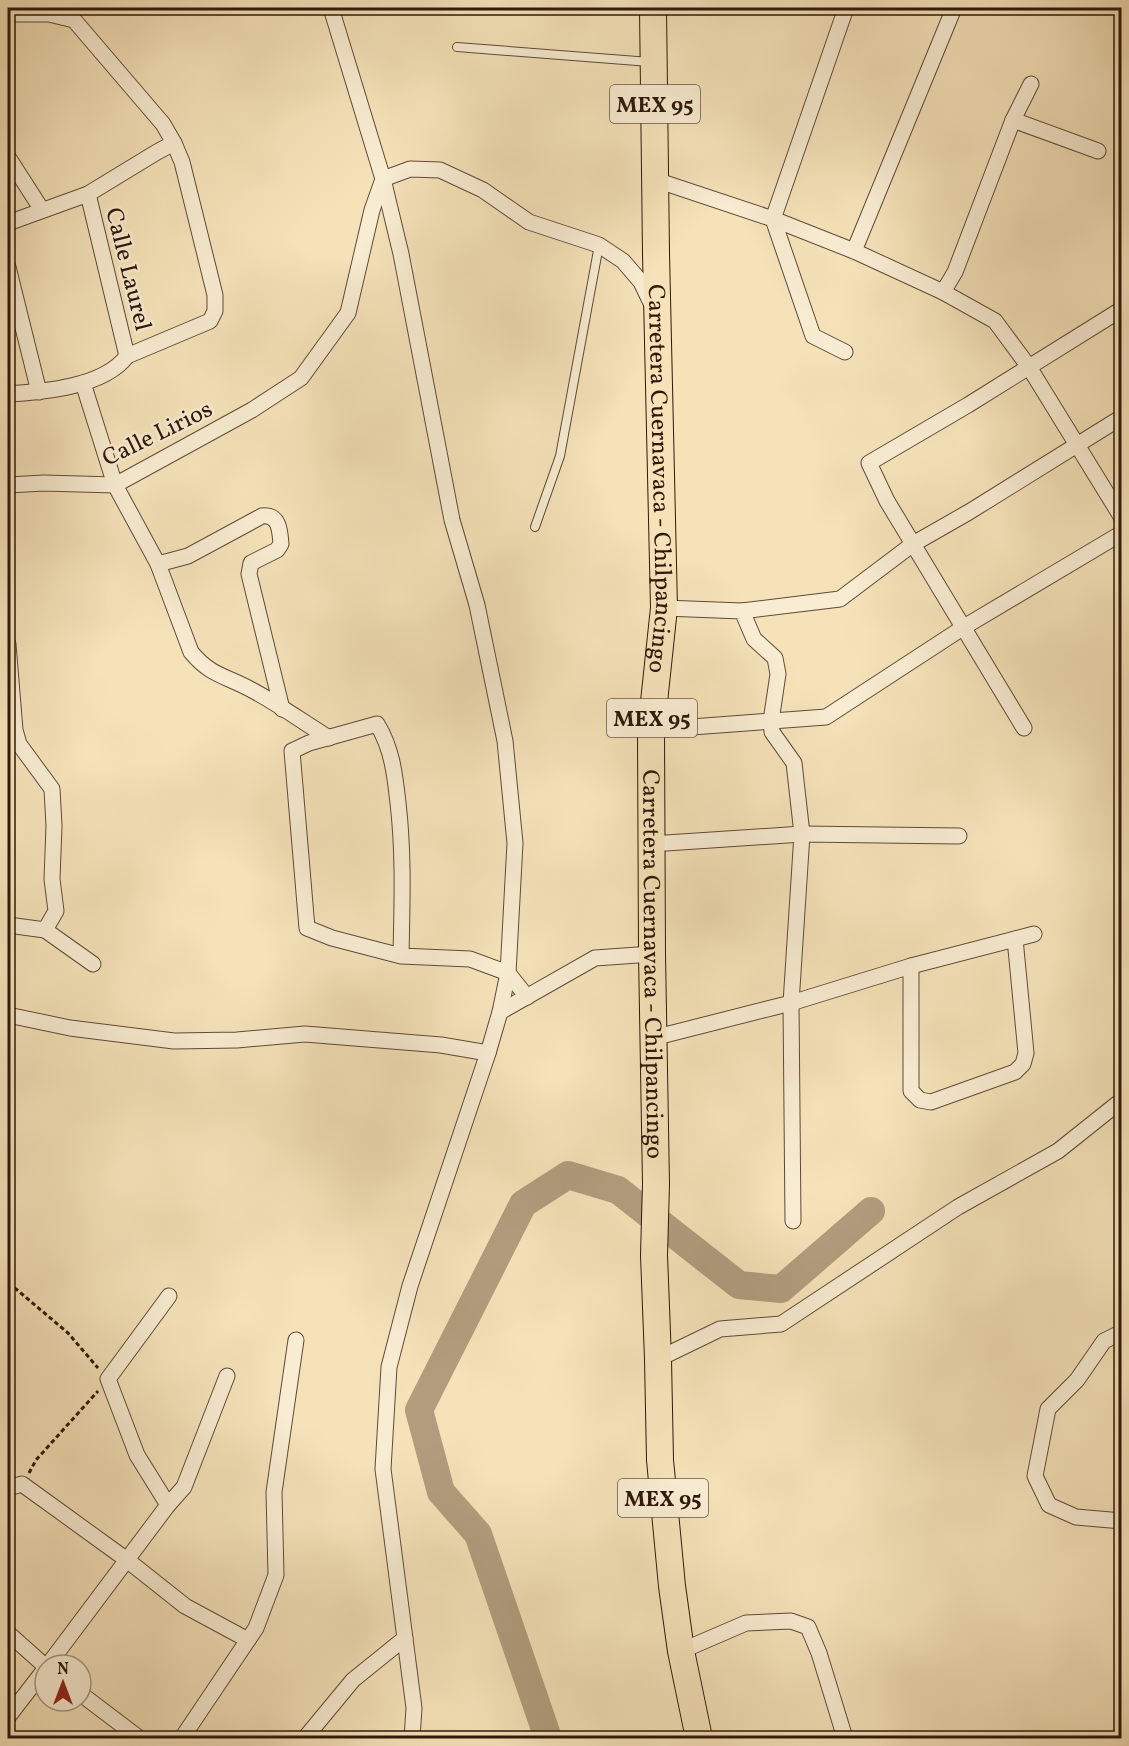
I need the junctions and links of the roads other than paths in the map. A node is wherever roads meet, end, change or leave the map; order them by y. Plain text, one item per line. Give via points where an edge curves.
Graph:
1 (331, 8) edge
2 (653, 8) edge
3 (846, 8) edge
4 (954, 8) edge
5 (8, 14) edge
6 (457, 47) dead end
7 (655, 62) junction
8 (1031, 84) dead end
9 (1013, 120) junction
10 (174, 143) junction
11 (1098, 151) dead end
12 (8, 157) edge
13 (383, 179) junction
14 (656, 190) junction
15 (88, 194) junction
16 (42, 210) junction
17 (773, 219) junction
18 (8, 223) edge
19 (599, 245) junction
20 (854, 251) junction
21 (8, 267) edge
22 (943, 292) junction
23 (1122, 309) edge
24 (659, 319) junction
25 (845, 352) dead end
26 (127, 356) junction
27 (1029, 367) junction
28 (83, 382) junction
29 (39, 392) junction
30 (8, 394) edge
31 (1122, 417) edge
32 (1078, 445) junction
33 (115, 484) junction
34 (8, 485) edge
35 (1122, 518) edge
36 (535, 527) dead end
37 (1122, 533) edge
38 (913, 544) junction
39 (159, 564) junction
40 (664, 608) junction
41 (742, 611) junction
42 (964, 627) junction
43 (8, 644) edge
44 (282, 709) junction
45 (771, 721) junction
46 (1024, 728) dead end
47 (651, 730) junction
48 (329, 738) junction
49 (802, 834) junction
50 (959, 836) dead end
51 (651, 844) junction
52 (8, 925) edge
53 (45, 930) junction
54 (1034, 934) dead end
55 (1016, 939) junction
56 (652, 954) junction
57 (401, 956) junction
58 (93, 964) dead end
59 (911, 966) junction
60 (507, 973) junction
61 (527, 997) junction
62 (791, 1004) junction
63 (500, 1012) junction
64 (8, 1015) edge
65 (653, 1038) junction
66 (488, 1053) junction
67 (1122, 1100) edge
68 (793, 1221) dead end
69 (170, 1296) dead end
70 (1122, 1332) edge
71 (296, 1340) dead end
72 (658, 1359) junction
73 (227, 1376) dead end
74 (15, 1486) edge
75 (168, 1505) junction
76 (1122, 1521) edge
77 (127, 1560) junction
78 (8, 1633) edge
79 (405, 1638) junction
80 (248, 1640) junction
81 (681, 1651) junction
82 (57, 1653) edge
83 (33, 1655) edge
84 (33, 1684) edge
85 (93, 1703) edge
86 (8, 1717) edge
87 (139, 1738) edge
88 (182, 1738) edge
89 (305, 1738) edge
90 (412, 1738) edge
91 (699, 1738) edge
92 (845, 1738) edge

1 - 13 street
2 - 7 main road, Carretera Cuernavaca - Chilpancingo / MEX 95
3 - 17 street
4 - 20 street
5 - 10 street via 49,14 74,20 163,124
6 - 7 lane
7 - 14 main road, Carretera Cuernavaca - Chilpancingo / MEX 95
8 - 9 street
9 - 11 street
9 - 22 street via 955,272
10 - 15 street
10 - 26 street via 215,295 215,311 210,321
12 - 16 street
13 - 19 street via 410,169 440,170 483,190 529,222
13 - 33 street, Calle Lirios via 348,313 301,378 252,410
13 - 60 street via 452,520 477,605 505,741 515,843
14 - 17 street
14 - 24 main road, Carretera Cuernavaca - Chilpancingo / MEX 95
15 - 16 street
15 - 26 street, Calle Laurel
16 - 18 street
17 - 20 street
17 - 25 street via 813,336
19 - 24 street via 623,261 641,282
19 - 36 lane via 560,456
20 - 22 street
21 - 29 street
22 - 27 street via 994,321
23 - 27 street
24 - 40 main road, Carretera Cuernavaca - Chilpancingo / MEX 95
26 - 28 street via 121,364
27 - 32 street
27 - 38 street via 869,463
28 - 29 street
28 - 33 street
29 - 30 street
31 - 32 street
32 - 35 street
32 - 38 street
33 - 34 street, Calle Lirios
33 - 39 street
37 - 42 street
38 - 41 street via 840,599
38 - 42 street
39 - 44 street via 191,652 200,663
39 - 44 street via 188,556 262,516 277,521 281,544 251,564 249,574
40 - 41 street
40 - 47 main road, Carretera Cuernavaca - Chilpancingo / MEX 95
41 - 45 street via 754,639 775,658 778,674
42 - 45 street via 826,717
42 - 46 street
43 - 53 street via 19,744 52,789 56,910
44 - 48 street
45 - 47 street
45 - 49 street via 772,732 794,763
47 - 51 main road, Carretera Cuernavaca - Chilpancingo / MEX 95
48 - 57 street via 377,724 386,738 395,772 402,836
48 - 57 street via 292,751 307,928
49 - 50 street
49 - 51 street
49 - 62 street
51 - 56 main road, Carretera Cuernavaca - Chilpancingo / MEX 95
52 - 53 street
53 - 58 street
54 - 55 street
55 - 59 street
55 - 59 street via 1026,1053 1023,1064 1015,1072 931,1102 920,1100 911,1091
56 - 61 street via 595,958
56 - 65 main road, Carretera Cuernavaca - Chilpancingo / MEX 95
57 - 60 street via 470,959
59 - 62 street
60 - 61 street
60 - 63 street
61 - 63 street
62 - 65 street
62 - 68 street
63 - 66 street
64 - 66 street via 70,1028 174,1041 305,1034 441,1045
65 - 72 main road, Carretera Cuernavaca - Chilpancingo / MEX 95
66 - 79 street via 410,1286 389,1367 383,1469
67 - 72 street via 1058,1151 958,1207 781,1324 720,1329
69 - 75 street via 108,1379 137,1455
70 - 76 street via 1104,1341 1077,1380 1048,1409 1035,1476 1049,1505 1076,1517
71 - 80 street via 274,1492 276,1575
72 - 81 main road, Carretera Cuernavaca - Chilpancingo / MEX 95 via 660,1460
73 - 75 street via 184,1487
74 - 77 street
75 - 77 street
77 - 80 street via 185,1606
77 - 82 street
78 - 83 street
79 - 89 street via 353,1680
79 - 90 street via 414,1707
80 - 88 street
81 - 91 main road, Carretera Cuernavaca - Chilpancingo / MEX 95
81 - 92 street via 746,1623 791,1621 808,1627
84 - 86 street
85 - 87 street

